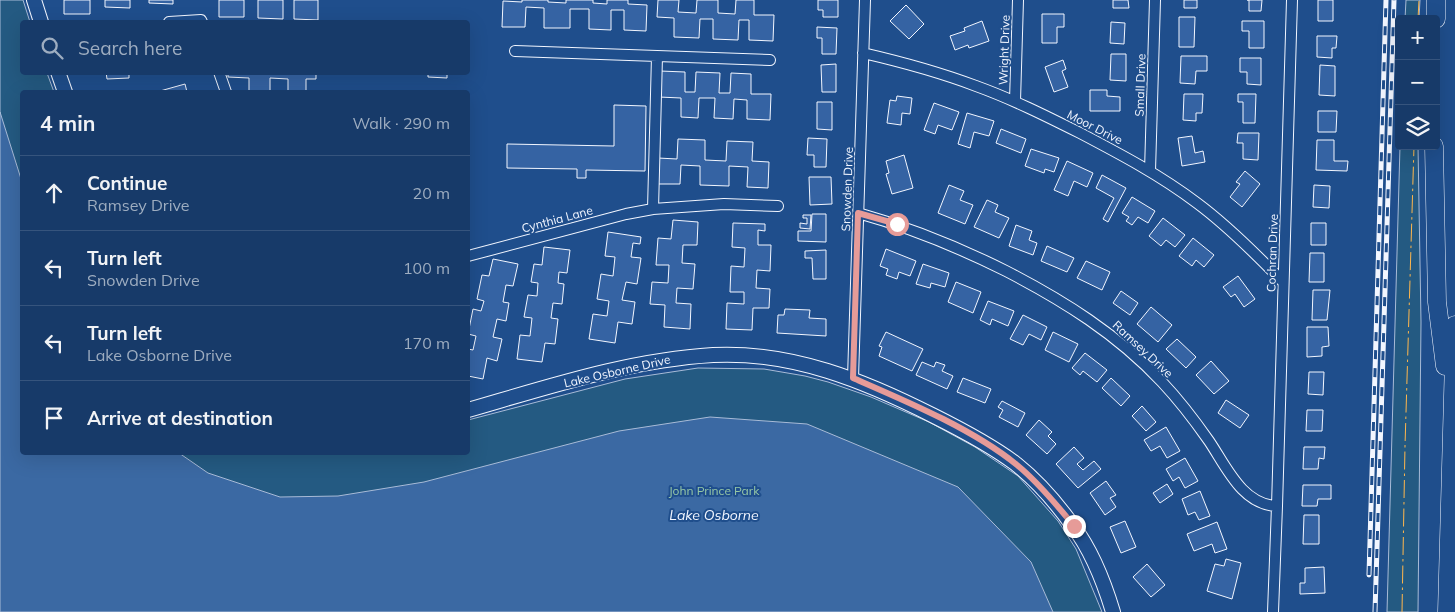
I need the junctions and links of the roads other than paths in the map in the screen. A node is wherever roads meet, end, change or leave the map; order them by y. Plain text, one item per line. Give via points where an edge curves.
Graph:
1 (34, 0) edge
2 (865, 0) edge
3 (1018, 0) edge
4 (1155, 0) edge
5 (1292, 0) edge
6 (1436, 0) edge
7 (1436, 15) edge
8 (40, 20) edge
9 (515, 51) dead end
10 (864, 53) junction
11 (658, 56) junction
12 (770, 60) dead end
13 (59, 75) edge
14 (220, 75) edge
15 (64, 90) edge
16 (225, 90) edge
17 (1015, 101) junction
18 (1434, 150) edge
19 (1150, 171) junction
20 (778, 206) dead end
21 (653, 209) junction
22 (858, 213) junction
23 (470, 255) edge
24 (1283, 282) junction
25 (1455, 325) edge
26 (853, 378) junction
27 (470, 409) edge
28 (1452, 418) junction
29 (1276, 506) junction
30 (1447, 607) edge
31 (1113, 612) edge
32 (1273, 612) edge

1 - 8 street
2 - 10 street, Snowden Drive
3 - 17 street, Wright Drive
4 - 19 street, Small Drive
5 - 24 street, Cochran Drive
6 - 7 highway
9 - 11 street
10 - 17 street, Moor Drive via 937,72
10 - 22 street, Snowden Drive
11 - 12 street
11 - 21 street
13 - 15 street
14 - 16 street
17 - 19 street, Moor Drive
18 - 28 highway via 1437,302
19 - 24 street, Moor Drive via 1227,227
20 - 21 street, Cynthia Lane via 724,204
21 - 23 street, Cynthia Lane
22 - 26 street, Snowden Drive
22 - 29 street, Ramsey Drive via 897,224 968,252 1041,289 1106,330 1162,382 1245,492 1267,506
24 - 29 street, Cochran Drive
25 - 28 highway
26 - 27 street, Lake Osborne Drive via 779,359 744,355 676,358 636,365
26 - 31 street, Lake Osborne Drive via 960,429 1018,465 1074,526 1106,590
28 - 30 highway
29 - 32 street

